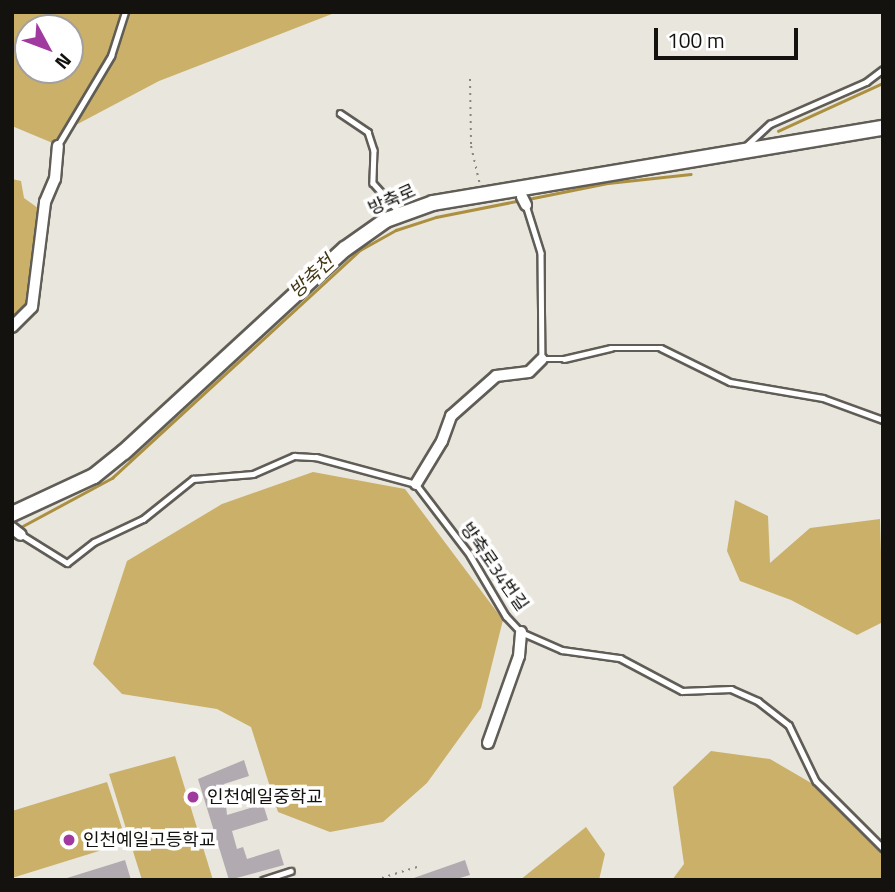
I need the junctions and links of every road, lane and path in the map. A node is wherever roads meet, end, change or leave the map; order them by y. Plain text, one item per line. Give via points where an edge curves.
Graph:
1 (125, 12) edge
2 (883, 69) edge
3 (470, 79) dead end
4 (340, 113) dead end
5 (883, 128) edge
6 (58, 146) joint
7 (739, 152) junction
8 (483, 195) junction
9 (521, 197) junction
10 (401, 214) junction
11 (12, 327) edge
12 (542, 359) junction
13 (883, 420) edge
14 (416, 484) junction
15 (12, 514) edge
16 (12, 527) edge
17 (21, 535) joint
18 (521, 632) junction
19 (488, 743) dead end
20 (883, 848) edge
21 (416, 867) dead end
22 (291, 871) dead end
23 (263, 880) edge
24 (375, 880) edge

1 - 6 lane via 111,56
2 - 7 lane via 866,82 770,124
3 - 8 path via 471,146
4 - 10 lane via 368,132 374,150 373,183
5 - 7 street, 방축로
6 - 11 street via 55,179 45,202 32,307
7 - 9 street, 방축로
8 - 9 street, 방축로
8 - 10 street, 방축로
9 - 12 lane via 541,253
10 - 15 street, 방축로 via 345,249 104,468 61,494
12 - 13 lane via 611,348 661,348 730,382 823,398
12 - 14 street via 529,372 496,376 451,416
14 - 17 lane via 316,457 294,456 253,474 193,479 144,520 94,542 67,563
14 - 18 lane, 방축로34번길
16 - 17 street
18 - 19 street via 519,656
18 - 20 lane, 방축로34번길 via 562,650 620,658 682,691 731,689 758,701 789,725 816,781
21 - 24 path
22 - 23 lane

